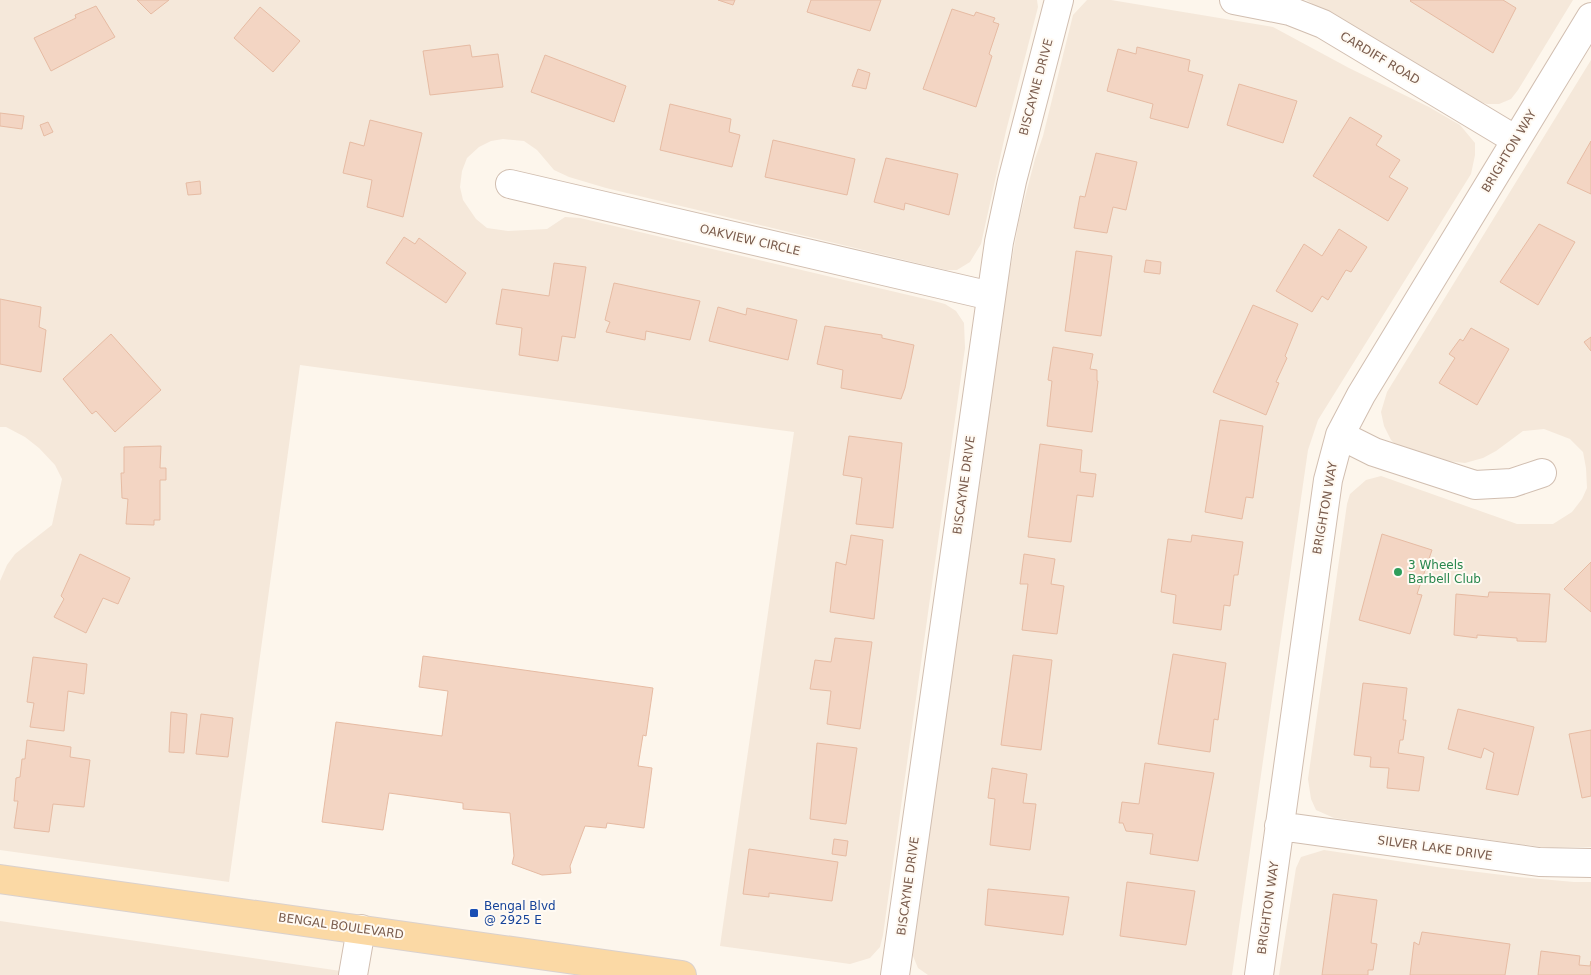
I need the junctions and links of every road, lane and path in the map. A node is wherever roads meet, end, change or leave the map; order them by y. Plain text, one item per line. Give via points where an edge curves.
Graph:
1 (1059, 0) edge
2 (1248, 1) edge
3 (1591, 17) edge
4 (1516, 140) junction
5 (510, 184) dead end
6 (991, 296) junction
7 (1340, 435) junction
8 (1542, 473) dead end
9 (1279, 826) junction
10 (1591, 863) edge
11 (0, 879) edge
12 (361, 929) junction
13 (353, 975) edge
14 (682, 975) edge
15 (895, 975) edge
16 (1259, 975) edge

1 - 6 street, BISCAYNE DRIVE via 1012,181
2 - 4 street, CARDIFF ROAD via 1290,11 1323,24
3 - 4 street, BRIGHTON WAY
4 - 7 street, BRIGHTON WAY
5 - 6 street, OAKVIEW CIRCLE
6 - 15 street, BISCAYNE DRIVE
7 - 8 street via 1374,452 1475,485 1512,483
7 - 9 street, BRIGHTON WAY via 1328,480
9 - 10 street, SILVER LAKE DRIVE via 1539,862
9 - 16 street, BRIGHTON WAY
11 - 12 main road, BENGAL BOULEVARD
12 - 13 street
12 - 14 main road, BENGAL BOULEVARD

